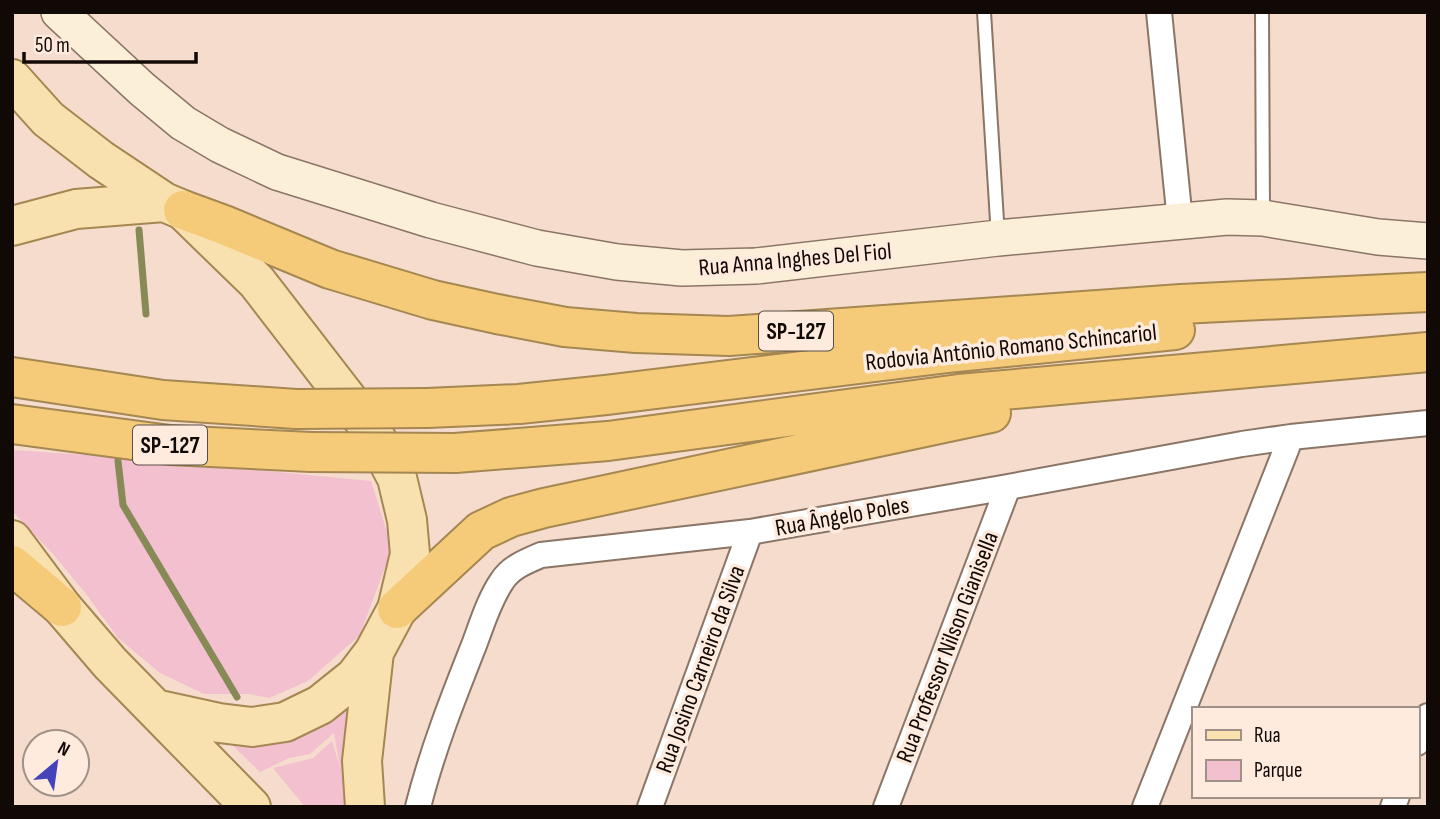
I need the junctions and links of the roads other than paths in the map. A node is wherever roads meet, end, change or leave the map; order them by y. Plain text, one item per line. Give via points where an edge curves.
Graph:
1 (59, 12) edge
2 (984, 12) edge
3 (1159, 12) edge
4 (1262, 12) edge
5 (12, 79) edge
6 (173, 206) junction
7 (1263, 219) junction
8 (1180, 221) junction
9 (12, 226) edge
10 (998, 238) junction
11 (1428, 241) edge
12 (1428, 292) edge
13 (1428, 304) edge
14 (1428, 352) edge
15 (20, 378) edge
16 (1154, 378) junction
17 (1428, 423) edge
18 (21, 426) edge
19 (1291, 437) junction
20 (1008, 488) junction
21 (750, 532) junction
22 (12, 540) edge
23 (12, 565) edge
24 (62, 607) junction
25 (397, 609) junction
26 (374, 652) junction
27 (155, 709) junction
28 (1428, 716) edge
29 (1419, 738) edge
30 (251, 807) edge
31 (365, 807) edge
32 (418, 807) edge
33 (650, 807) edge
34 (886, 807) edge
35 (1145, 807) edge

1 - 10 street, Rua Anna Inghes Del Fiol via 152,98 220,145 277,172 537,248 682,268 756,266
2 - 10 lane
3 - 8 street
4 - 7 lane
5 - 6 main road via 48,119
6 - 9 main road via 76,209
6 - 12 highway, SP-127 via 330,269 433,300 565,327 636,333 729,336 1181,304
6 - 25 main road via 257,282 372,431 397,478 407,520 410,554
7 - 8 street, Rua Anna Inghes Del Fiol
7 - 11 street, Rua Anna Inghes Del Fiol
8 - 10 street, Rua Anna Inghes Del Fiol
13 - 15 highway, Rodovia Antônio Romano Schincariol / SP-127, bridge via 948,353 519,404 296,409 163,400
14 - 16 highway, Rodovia Antônio Romano Schincariol / SP-127
16 - 18 highway, Rodovia Antônio Romano Schincariol / SP-127, bridge via 959,394 608,441 456,453 170,445
16 - 25 highway via 511,517 481,531
17 - 19 street, Rua Ângelo Poles
19 - 20 street, Rua Ângelo Poles
19 - 35 street
20 - 21 street, Rua Ângelo Poles
20 - 34 street, Rua Professor Nilson Gianisella
21 - 32 street, Rua Ângelo Poles via 541,555 518,565 502,580 490,603 447,713
21 - 33 street, Rua Josino Carneiro da Silva
22 - 24 main road
23 - 24 highway
24 - 27 main road
25 - 26 main road
26 - 27 main road via 355,677 320,705 285,722 241,726
26 - 31 main road via 362,761
27 - 30 main road
28 - 29 street

